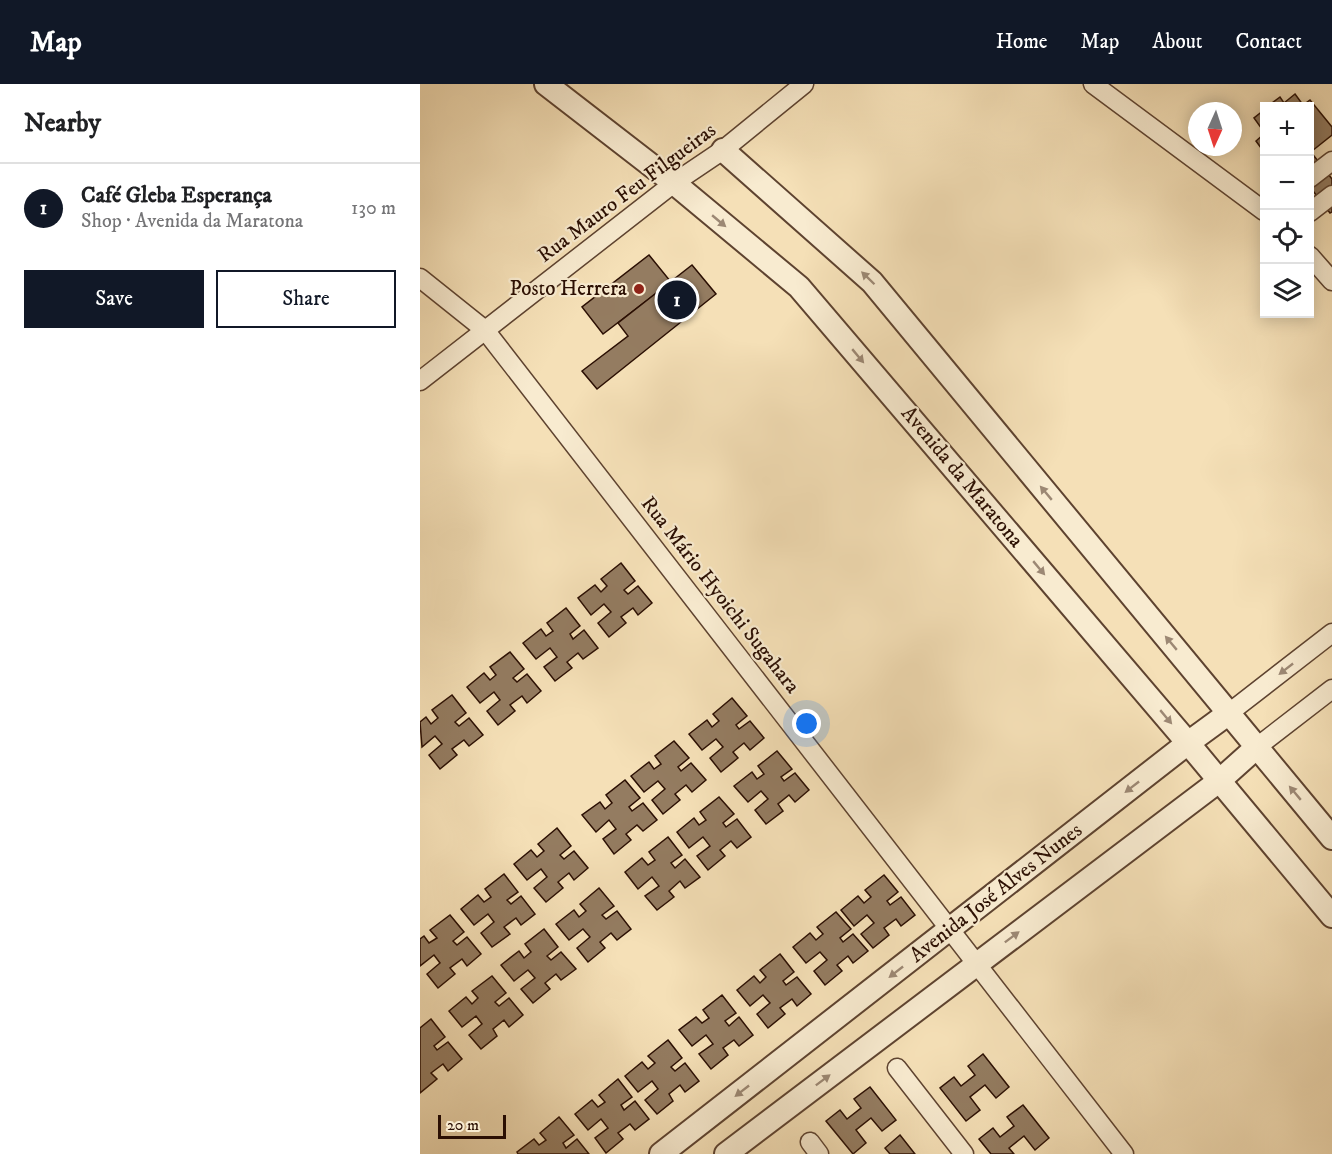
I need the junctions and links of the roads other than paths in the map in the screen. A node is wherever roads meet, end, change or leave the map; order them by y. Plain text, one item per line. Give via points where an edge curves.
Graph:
1 (546, 84) edge
2 (804, 84) edge
3 (1093, 84) edge
4 (723, 150) junction
5 (1332, 161) edge
6 (1314, 175) edge
7 (674, 183) junction
8 (1332, 195) edge
9 (1314, 205) edge
10 (1261, 210) edge
11 (1314, 261) edge
12 (420, 278) edge
13 (1332, 281) edge
14 (485, 330) junction
15 (420, 381) edge
16 (1332, 633) edge
17 (1332, 689) edge
18 (1229, 713) junction
19 (1188, 743) junction
20 (1257, 747) junction
21 (1219, 781) junction
22 (1332, 838) edge
23 (1332, 916) edge
24 (951, 929) junction
25 (977, 963) junction
26 (897, 1068) dead end
27 (661, 1154) edge
28 (726, 1154) edge
29 (964, 1154) edge
30 (1124, 1154) edge

1 - 7 street, Avenida da Maratona
2 - 4 street, Rua Mauro Feu Filgueiras
3 - 10 street
4 - 7 street, Rua Mauro Feu Filgueiras
18 -> 4 street via 872,282
5 - 6 street
7 - 14 street, Rua Mauro Feu Filgueiras
7 -> 19 street, Avenida da Maratona via 799,286
8 - 9 street
11 - 13 street
12 - 14 street, Rua Mário Hyoichi Sugahara
14 - 15 street, Rua Mauro Feu Filgueiras
14 - 24 street, Rua Mário Hyoichi Sugahara
16 -> 18 street, Avenida José Alves Nunes
17 - 20 street, Avenida José Alves Nunes
18 - 19 street, Avenida José Alves Nunes
18 - 20 street
19 - 21 street, Avenida da Maratona
19 -> 24 street, Avenida José Alves Nunes
20 - 21 street, Avenida José Alves Nunes
22 -> 20 street
21 - 23 street, Avenida da Maratona
25 -> 21 street, Avenida José Alves Nunes
24 - 25 street, Rua Mário Hyoichi Sugahara
24 -> 27 street, Avenida José Alves Nunes
28 -> 25 street, Avenida José Alves Nunes
25 - 30 street, Rua Mário Hyoichi Sugahara
26 - 29 street

